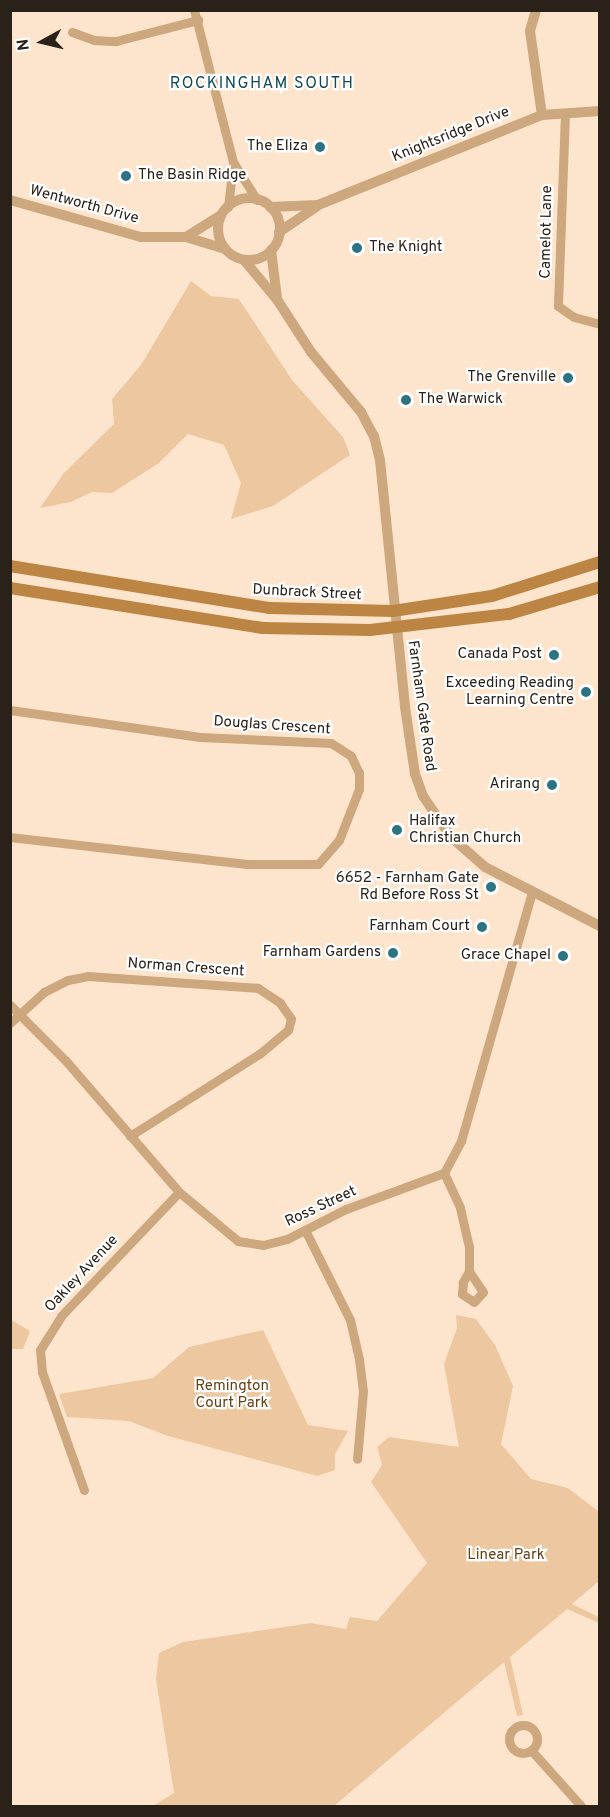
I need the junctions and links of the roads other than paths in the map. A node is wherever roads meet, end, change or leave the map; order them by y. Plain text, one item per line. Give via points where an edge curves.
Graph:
1 (537, 10) edge
2 (196, 15) edge
3 (72, 32) dead end
4 (600, 111) edge
5 (565, 113) junction
6 (542, 115) junction
7 (233, 162) junction
8 (10, 200) edge
9 (257, 200) junction
10 (318, 205) junction
11 (270, 207) junction
12 (225, 211) junction
13 (279, 232) junction
14 (186, 237) junction
15 (225, 249) junction
16 (271, 250) junction
17 (244, 260) junction
18 (278, 301) junction
19 (600, 324) edge
20 (600, 562) edge
21 (10, 566) edge
22 (600, 587) edge
23 (10, 588) edge
24 (393, 611) junction
25 (395, 628) junction
26 (10, 710) edge
27 (10, 837) edge
28 (532, 891) junction
29 (600, 926) edge
30 (10, 1005) edge
31 (18, 1014) junction
32 (10, 1023) edge
33 (130, 1136) junction
34 (444, 1173) junction
35 (179, 1192) junction
36 (305, 1230) junction
37 (469, 1271) dead end
38 (357, 1459) dead end
39 (84, 1490) dead end
40 (531, 1750) dead end
41 (582, 1806) edge

1 - 6 street via 530,31
2 - 3 street via 116,41 94,40
2 - 7 street
4 - 5 street, Knightsridge Drive
5 - 6 street, Knightsridge Drive
5 - 19 street, Camelot Lane via 558,306 574,317
6 - 10 street, Knightsridge Drive
7 - 9 street
7 - 12 street
8 - 14 street, Wentworth Drive via 141,237
9 - 11 street
9 - 12 street via 242,200
10 - 11 street, Knightsridge Drive
10 - 13 street, Knightsridge Drive
11 - 13 street
12 - 14 street
12 - 15 street via 218,232
13 - 16 street
14 - 15 street, Wentworth Drive
15 - 17 street
16 - 17 street via 254,260
16 - 18 street
17 - 18 street, Farnham Gate Road
18 - 24 street, Farnham Gate Road via 311,352 361,412 374,436 380,460
20 - 24 main road, Dunbrack Street via 492,596
21 - 24 main road, Dunbrack Street via 269,608
22 - 25 main road via 510,614
23 - 25 main road via 263,628
24 - 25 street, Farnham Gate Road
25 - 28 street, Farnham Gate Road via 415,774 423,796 463,848 485,867
26 - 27 street, Douglas Crescent via 200,736 331,743 351,756 359,773 359,789 339,840 318,864 247,864
28 - 29 street, Farnham Gate Road
28 - 34 street via 461,1141
30 - 31 street, Ross Street
31 - 32 street, Norman Crescent
31 - 33 street, Ross Street via 66,1061
31 - 33 street, Norman Crescent via 44,992 68,980 88,976 258,988 280,1003 291,1019 288,1030 259,1054
33 - 35 street, Ross Street
34 - 36 street, Ross Street via 346,1209
34 - 37 street via 460,1208 469,1247
35 - 36 street, Ross Street via 238,1241 263,1245
35 - 39 street, Oakley Avenue via 61,1316 40,1350 42,1372
36 - 38 street via 350,1320 359,1359 363,1391
40 - 41 street

